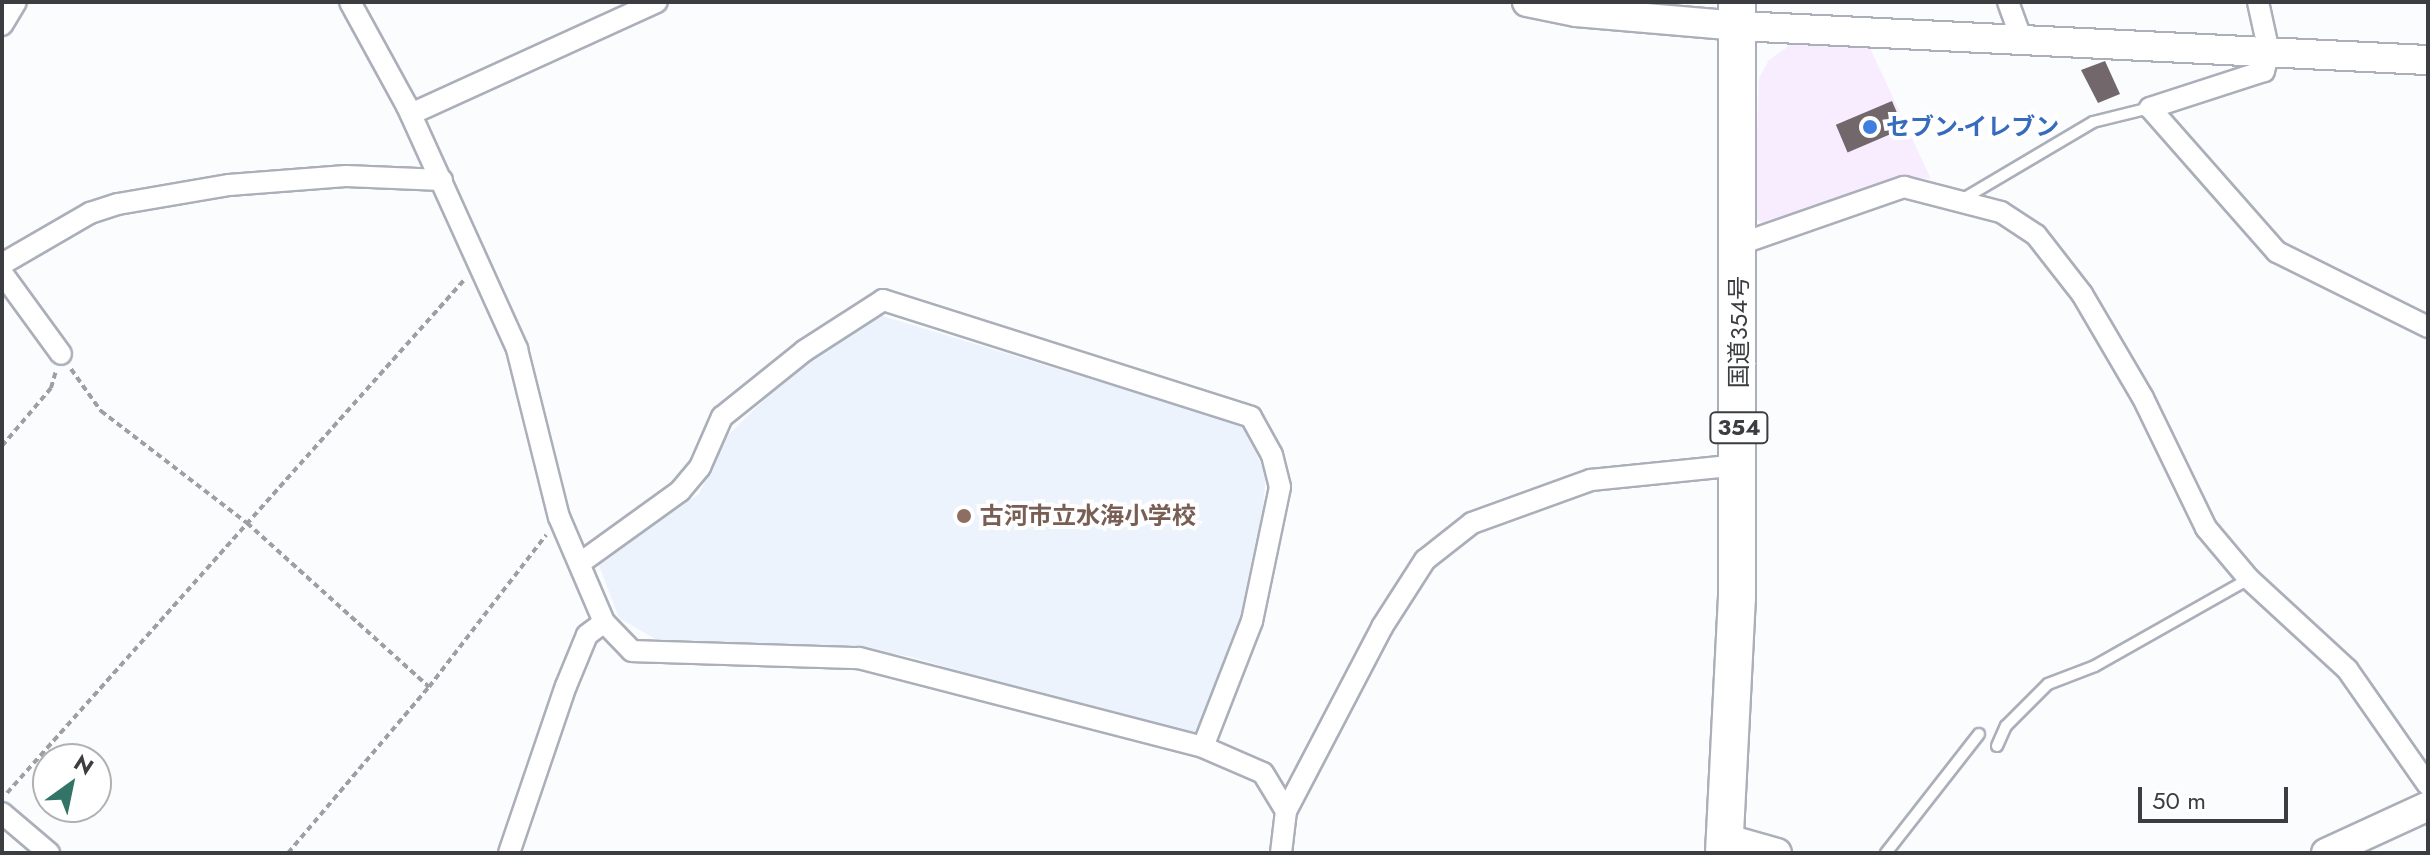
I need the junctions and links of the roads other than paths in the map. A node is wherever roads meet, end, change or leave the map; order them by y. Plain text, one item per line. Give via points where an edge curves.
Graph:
1 (16, 2) edge
2 (350, 2) edge
3 (657, 2) edge
4 (1527, 2) edge
5 (2008, 2) edge
6 (2258, 2) edge
7 (1670, 11) edge
8 (1738, 14) edge
9 (2, 25) edge
10 (2020, 35) junction
11 (2269, 52) junction
12 (2428, 60) edge
13 (2150, 108) junction
14 (411, 114) junction
15 (442, 180) junction
16 (1963, 199) junction
17 (1740, 244) junction
18 (2, 264) edge
19 (2, 273) edge
20 (2428, 327) edge
21 (61, 354) road end
22 (1739, 465) junction
23 (583, 561) junction
24 (2249, 579) junction
25 (604, 622) junction
26 (1979, 734) dead end
27 (1997, 746) dead end
28 (1203, 747) junction
29 (2428, 785) edge
30 (2428, 806) edge
31 (1286, 811) junction
32 (2, 813) edge
33 (1724, 845) edge
34 (49, 853) edge
35 (509, 853) edge
36 (1281, 853) edge
37 (1777, 853) edge
38 (1886, 853) edge
39 (2326, 853) edge

1 - 9 street
2 - 14 street
3 - 14 street
4 - 7 street
5 - 10 street
6 - 11 street
7 - 8 street
8 - 10 street
8 - 17 highway, 国道354号 / 354
10 - 11 street
11 - 12 street
11 - 13 street via 2264,71
13 - 16 lane via 2093,122
13 - 20 street via 2277,252
14 - 15 street
15 - 18 street via 346,176 258,182 118,204 90,213
15 - 23 street via 517,349 559,517
16 - 17 street via 1904,187
16 - 24 street via 2001,212 2055,256 2143,398 2206,528
17 - 22 highway, 国道354号 / 354
19 - 21 street
22 - 31 street via 1591,480 1472,523 1425,560 1382,627
22 - 33 highway, 国道354号 / 354
23 - 25 street
23 - 28 street via 680,491 700,467 722,417 804,351 883,300 1251,417 1272,455 1280,487 1252,621
24 - 27 lane via 2095,666 2048,684 2006,726
24 - 29 street via 2347,669
25 - 28 street via 632,651 859,658
25 - 35 street via 587,635 566,686
26 - 38 lane
28 - 31 street via 1263,773
30 - 39 street
31 - 36 street
32 - 34 street
33 - 37 street

